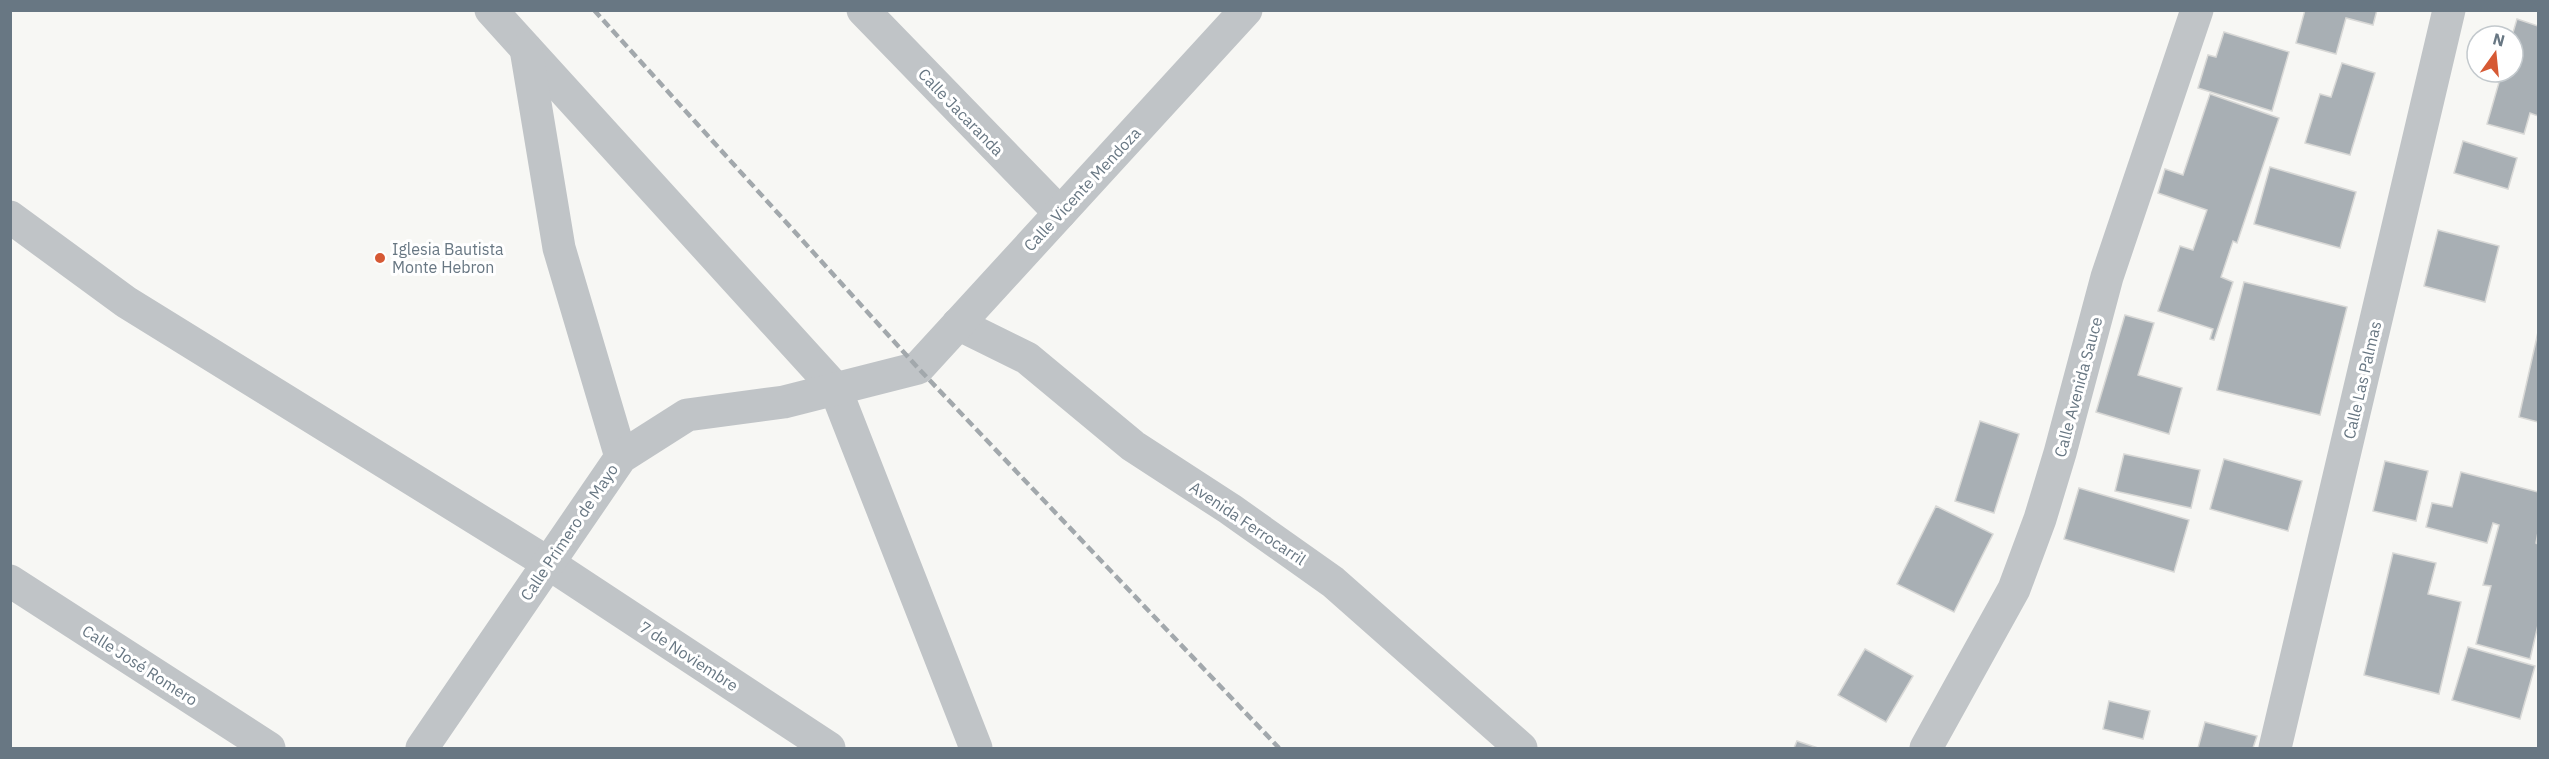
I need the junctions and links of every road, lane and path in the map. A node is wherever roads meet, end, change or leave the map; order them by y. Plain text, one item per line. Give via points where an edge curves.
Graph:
1 (491, 10) edge
2 (1246, 10) edge
3 (2197, 10) edge
4 (2450, 10) edge
5 (882, 17) edge
6 (526, 48) junction
7 (1060, 213) junction
8 (10, 217) edge
9 (958, 324) junction
10 (918, 368) joint
11 (835, 388) junction
12 (621, 457) junction
13 (548, 563) junction
14 (10, 581) edge
15 (269, 748) edge
16 (422, 748) edge
17 (829, 748) edge
18 (976, 748) edge
19 (1521, 748) edge
20 (1930, 748) edge
21 (2274, 748) edge

1 - 6 street
2 - 7 street, Calle Vicente Mendoza
3 - 20 street, Calle Avenida Sauce via 2107,277 2040,519 2014,589
4 - 21 street, Calle Las Palmas
5 - 7 street, Calle Jacaranda
6 - 11 street
6 - 12 street via 559,248
7 - 9 street, Calle Vicente Mendoza
8 - 13 street, 7 de Noviembre via 126,302
9 - 10 street, Calle Vicente Mendoza
9 - 19 street, Avenida Ferrocarril via 1027,358 1133,446 1333,582
10 - 11 street, Calle Primero de Mayo
11 - 12 street, Calle Primero de Mayo via 784,402 687,415
11 - 18 street
12 - 13 street, Calle Primero de Mayo
13 - 16 street, Calle Primero de Mayo
13 - 17 street, 7 de Noviembre
14 - 15 street, Calle José Romero

